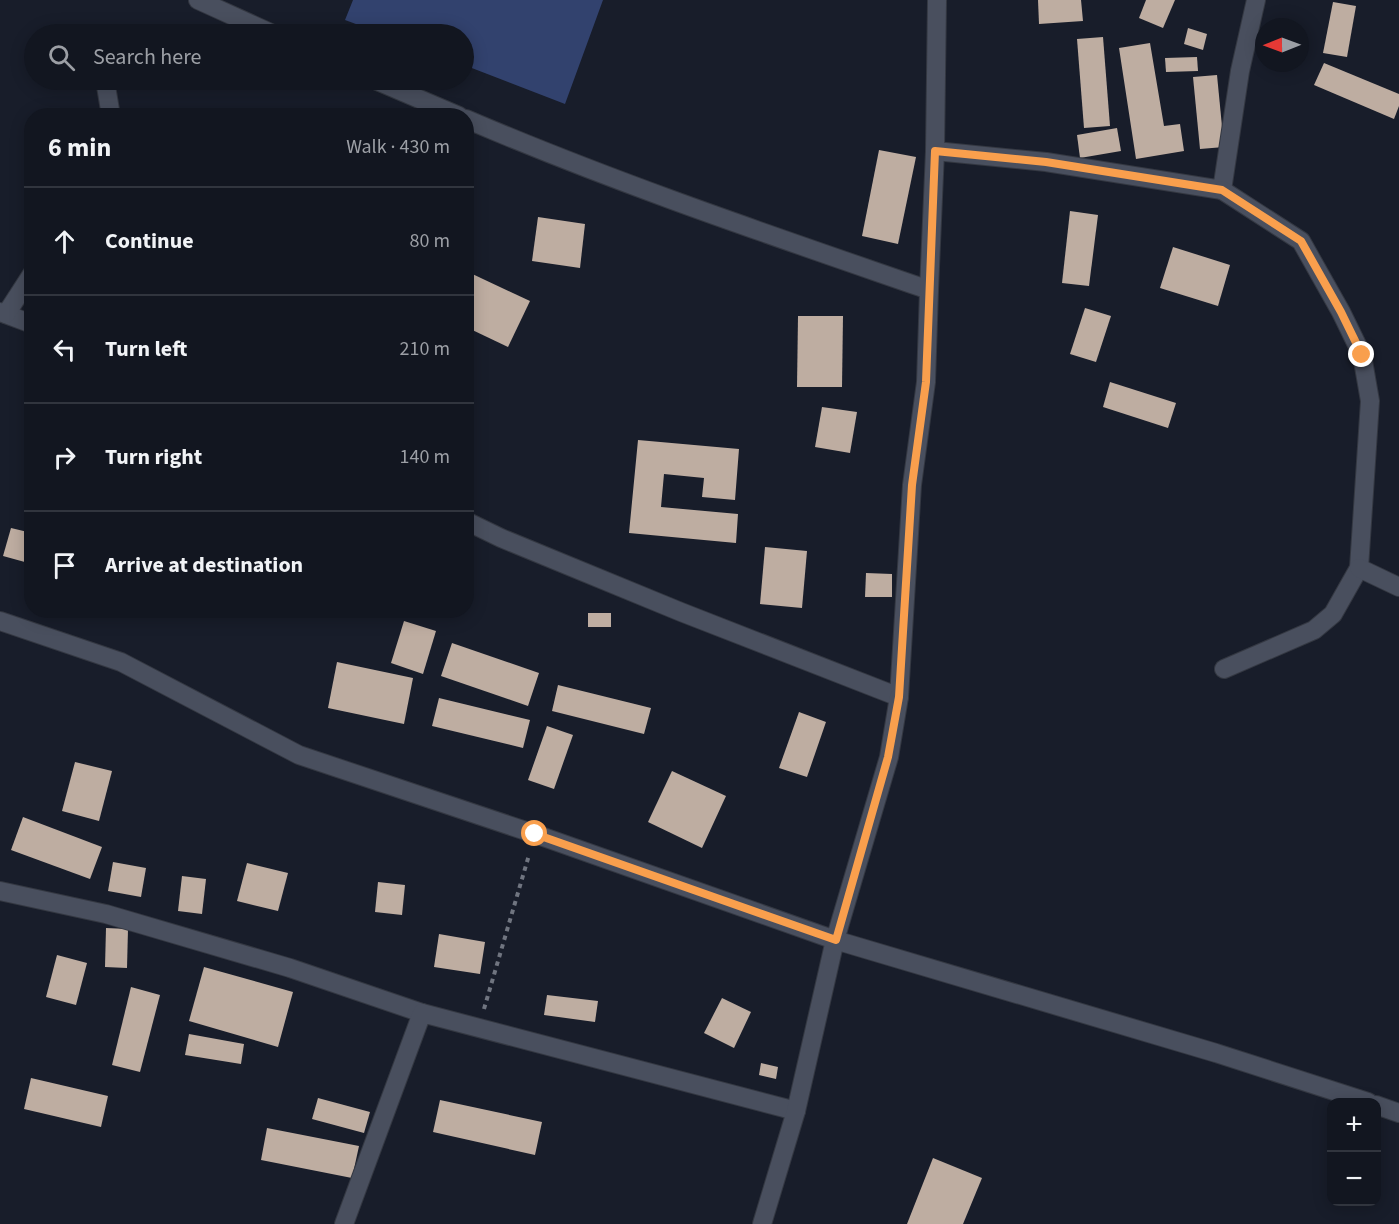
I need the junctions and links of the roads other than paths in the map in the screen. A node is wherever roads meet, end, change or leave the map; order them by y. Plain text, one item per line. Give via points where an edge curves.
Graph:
1 (198, 0) edge
2 (936, 0) edge
3 (1256, 0) edge
4 (251, 24) edge
5 (107, 90) edge
6 (398, 90) edge
7 (110, 108) edge
8 (440, 108) edge
9 (474, 122) edge
10 (935, 151) junction
11 (1222, 190) junction
12 (24, 285) edge
13 (929, 290) junction
14 (3, 313) edge
15 (24, 321) edge
16 (474, 525) edge
17 (1359, 568) junction
18 (1399, 586) edge
19 (0, 621) edge
20 (1224, 669) dead end
21 (899, 697) junction
22 (0, 891) edge
23 (836, 940) junction
24 (422, 1013) junction
25 (1356, 1098) edge
26 (1381, 1106) edge
27 (796, 1111) junction
28 (1399, 1113) edge
29 (767, 1222) edge
30 (344, 1224) edge

1 - 4 street
2 - 10 street
3 - 11 street via 1240,71
5 - 7 street
6 - 8 street
9 - 13 street via 711,215
10 - 11 street via 1046,162
10 - 13 street
11 - 17 street via 1301,241 1362,355 1370,401
12 - 14 street
13 - 21 street via 926,382 912,485
14 - 15 street
16 - 21 street via 681,612
17 - 18 street
17 - 20 street via 1333,614 1314,630
19 - 23 street via 121,662 298,755
21 - 23 street via 883,777
22 - 24 street via 106,914 290,968
23 - 25 street
23 - 27 street
24 - 27 street
24 - 30 street
26 - 28 street
27 - 29 street

